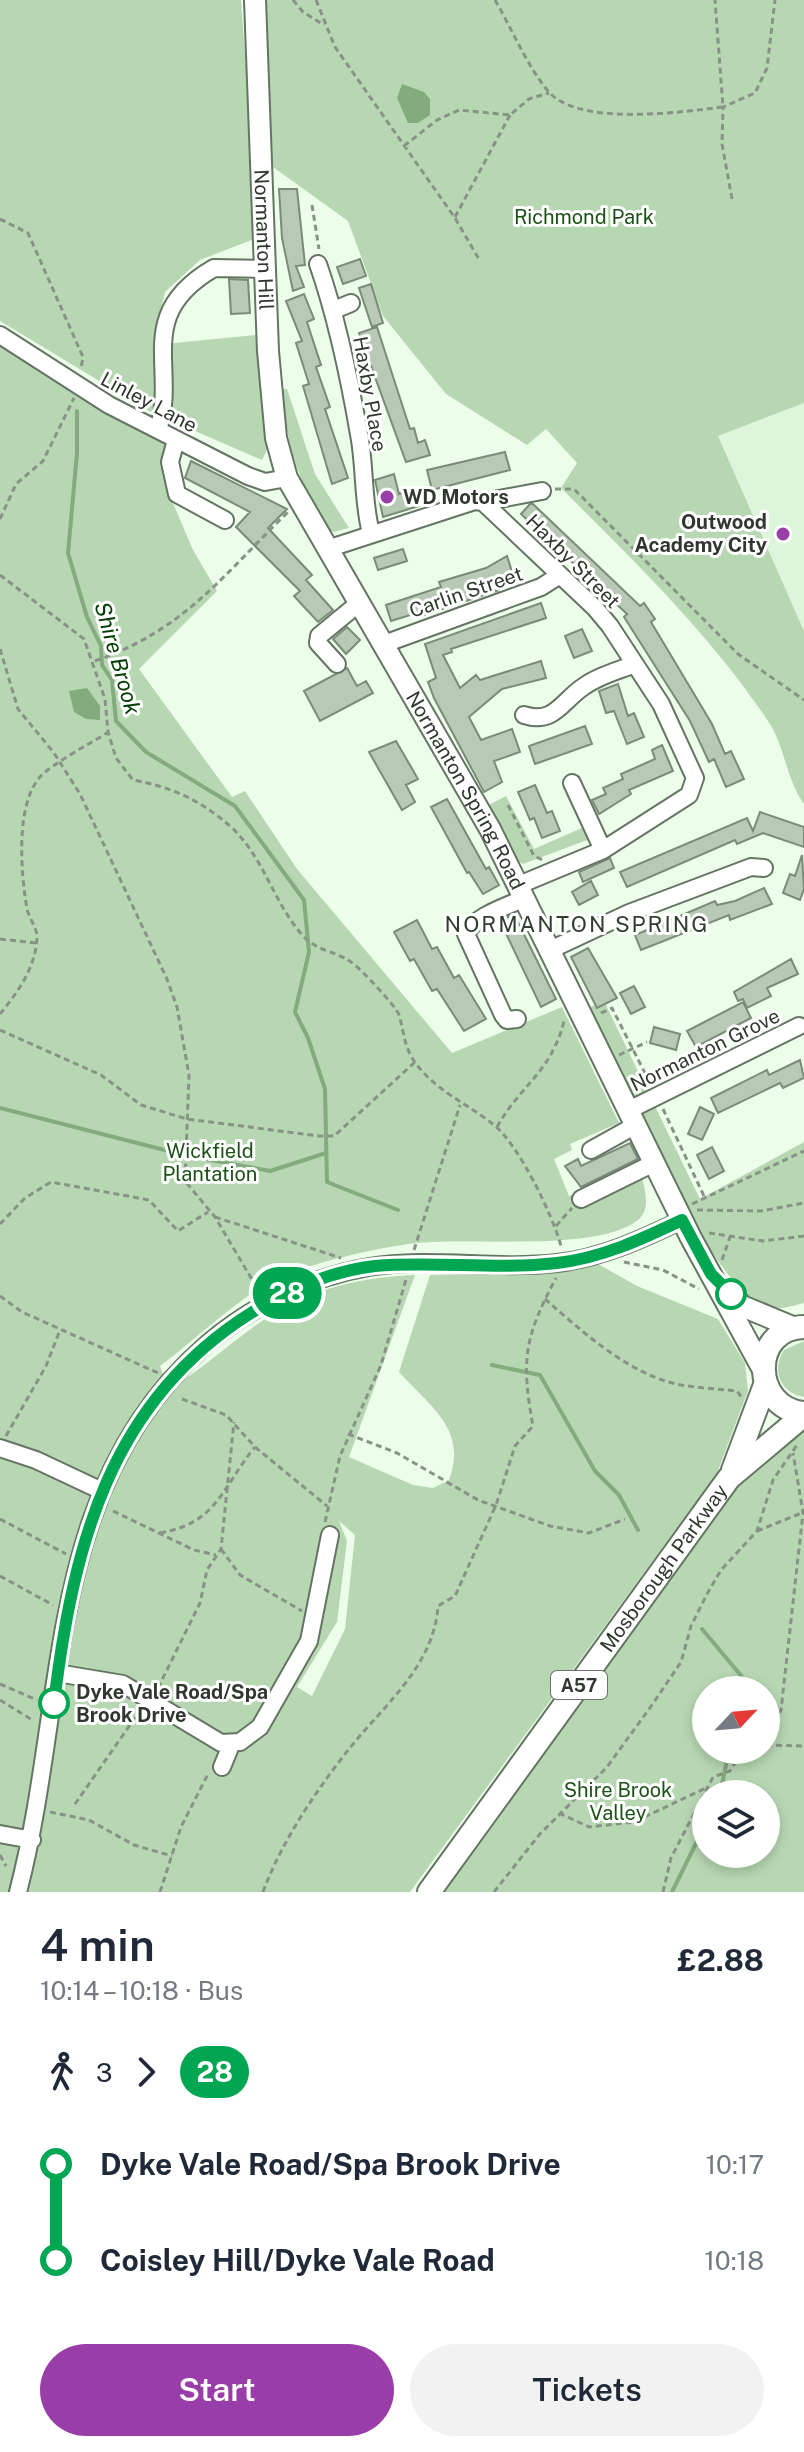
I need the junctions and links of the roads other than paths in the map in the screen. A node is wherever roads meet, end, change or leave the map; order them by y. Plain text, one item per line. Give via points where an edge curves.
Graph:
1 (255, 0) edge
2 (318, 264) road end
3 (265, 269) junction
4 (351, 303) dead end
5 (334, 310) junction
6 (0, 335) edge
7 (158, 430) junction
8 (176, 440) junction
9 (287, 478) junction
10 (542, 491) dead end
11 (483, 502) junction
12 (225, 520) dead end
13 (371, 533) junction
14 (327, 549) junction
15 (560, 575) junction
16 (359, 603) junction
17 (384, 644) junction
18 (337, 664) dead end
19 (635, 664) junction
20 (524, 715) dead end
21 (572, 783) dead end
22 (603, 850) junction
23 (764, 868) dead end
24 (522, 892) junction
25 (550, 950) junction
26 (517, 1019) dead end
27 (799, 1026) dead end
28 (632, 1118) junction
29 (591, 1150) dead end
30 (654, 1163) junction
31 (581, 1199) road end
32 (684, 1214) junction
33 (708, 1285) junction
34 (800, 1327) edge
35 (764, 1377) junction
36 (804, 1414) edge
37 (0, 1447) edge
38 (729, 1478) junction
39 (99, 1497) junction
40 (327, 1533) road end
41 (57, 1673) junction
42 (231, 1745) junction
43 (216, 1768) road end
44 (0, 1834) edge
45 (32, 1840) junction
46 (18, 1892) edge
47 (429, 1892) edge

1 - 3 main road, Normanton Hill
2 - 5 street, Haxby Place
3 - 7 street via 214,268 171,311 160,338 163,410
3 - 9 main road, Normanton Hill via 273,412
4 - 5 street
5 - 13 street, Haxby Place
6 - 7 street, Linley Lane
7 - 8 street, Linley Lane
8 - 9 street, Linley Lane via 265,482
8 - 12 street via 170,462 177,494
9 - 14 main road, Normanton Spring Road
10 - 11 street, Haxby Street
11 - 13 street, Haxby Street
11 - 15 street, Haxby Street
13 - 14 street, Haxby Street
14 - 16 main road, Normanton Spring Road
15 - 17 street, Carlin Street via 541,587
15 - 19 street, Haxby Street via 595,608
16 - 17 main road, Normanton Spring Road
16 - 18 street via 319,636 318,643
17 - 24 main road, Normanton Spring Road
19 - 20 street via 580,688 556,713 544,718
19 - 22 street, Haxby Street via 695,778 689,795
21 - 22 street
22 - 24 street, Haxby Street
23 - 25 street via 751,867 656,903
24 - 25 main road, Normanton Spring Road
24 - 26 street, Haxby Street via 466,934 503,1015
25 - 28 main road, Normanton Spring Road via 586,1013
27 - 28 street, Normanton Grove
28 - 29 street, Normanton Grove
28 - 30 main road, Normanton Spring Road
30 - 31 street
30 - 32 main road, Normanton Spring Road
32 - 33 main road, Normanton Spring Road
32 - 39 street via 612,1251 562,1262 410,1265 345,1272 298,1288 225,1330 173,1378 140,1420
33 - 34 main road, Normanton Spring Road via 742,1306
33 - 35 main road, Normanton Spring Road
34 - 35 highway, A57 via 771,1344
35 - 36 highway, A57 via 784,1407
35 - 38 highway, Mosborough Parkway / A57
36 - 38 highway, Mosborough Parkway / A57
37 - 39 street via 36,1460
38 - 47 highway, Mosborough Parkway / A57
39 - 41 street via 77,1559
40 - 42 street via 315,1619 296,1667 260,1727
41 - 42 street via 123,1684 205,1735
41 - 45 street
42 - 43 street
44 - 45 street
45 - 46 street

